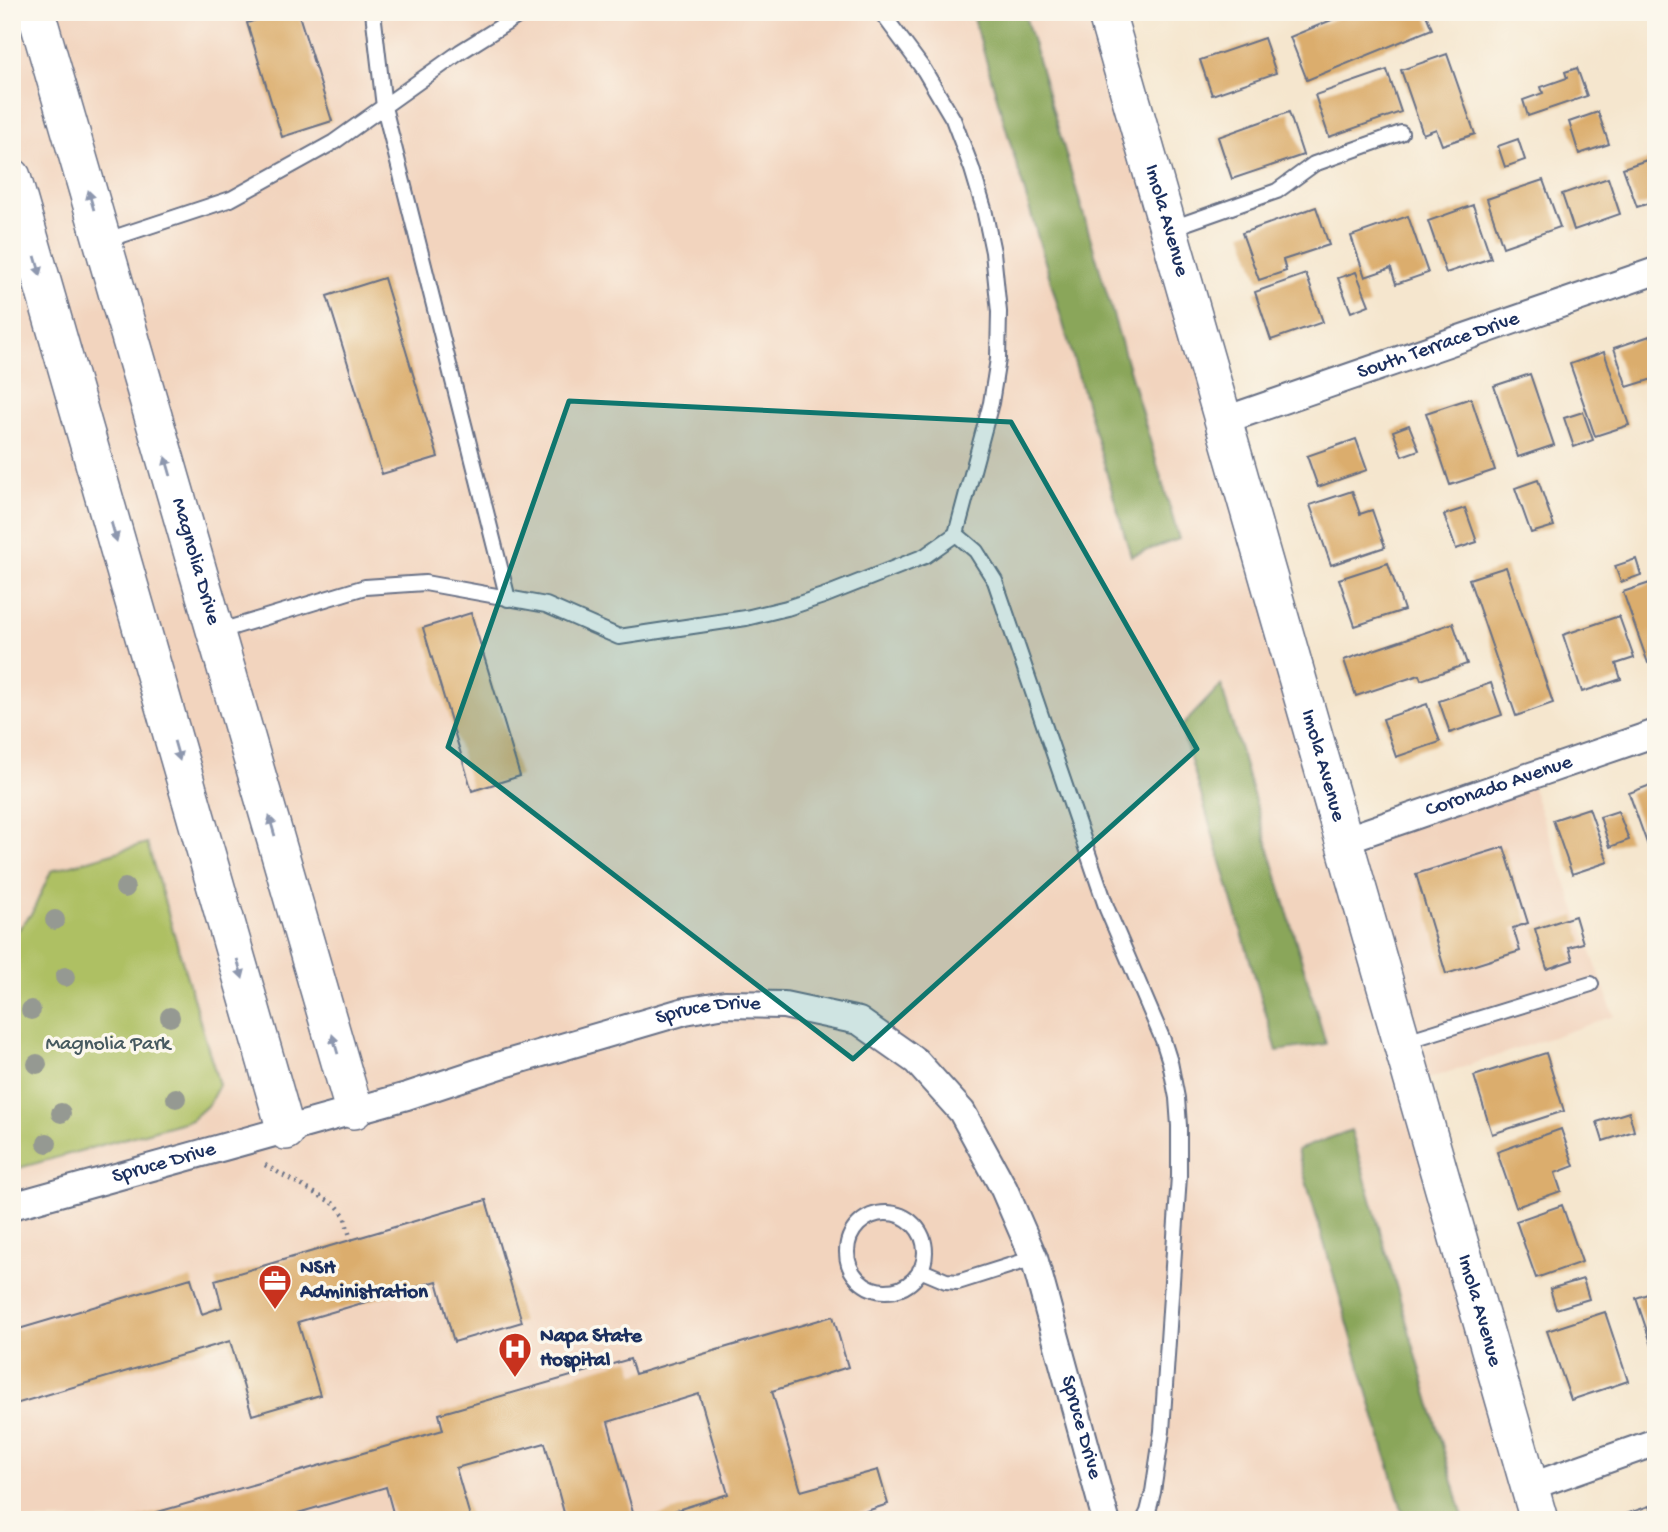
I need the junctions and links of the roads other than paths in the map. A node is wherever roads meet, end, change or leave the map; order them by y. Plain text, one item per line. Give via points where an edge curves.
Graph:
1 (36, 12) edge
2 (373, 12) edge
3 (524, 12) edge
4 (881, 12) edge
5 (1107, 12) edge
6 (384, 107) junction
7 (1401, 133) dead end
8 (12, 177) edge
9 (1168, 230) junction
10 (103, 242) junction
11 (1656, 271) edge
12 (1222, 421) junction
13 (956, 534) junction
14 (508, 598) junction
15 (216, 632) junction
16 (1656, 733) edge
17 (1343, 840) junction
18 (1591, 984) dead end
19 (1402, 1042) junction
20 (354, 1110) junction
21 (286, 1130) junction
22 (12, 1206) edge
23 (1034, 1258) junction
24 (920, 1270) junction
25 (1656, 1442) edge
26 (1534, 1503) edge
27 (1106, 1520) edge
28 (1144, 1520) edge

10 -> 1 street, Magnolia Drive
2 - 6 lane
3 - 6 lane
4 - 13 lane via 953,119 972,169 993,252 998,359
5 - 9 street, Imola Avenue
6 - 10 lane via 334,142 232,200
6 - 14 lane
7 - 9 lane via 1314,164 1277,191
8 -> 21 street
9 - 12 street, Imola Avenue
15 -> 10 street, Magnolia Drive
11 - 12 street, South Terrace Drive
12 - 17 street, Imola Avenue
13 - 14 lane via 925,556 826,595 704,625 619,637 546,605
13 - 28 lane via 976,551 996,581 1107,909 1170,1062 1179,1126 1179,1177 1162,1430
14 - 15 lane via 425,583 365,587
20 -> 15 street, Magnolia Drive
16 - 17 street, Coronado Avenue
17 - 19 street, Imola Avenue
18 - 19 lane
19 - 26 street, Imola Avenue
20 - 21 street, Spruce Drive
20 - 23 street, Spruce Drive via 684,1011 725,1004 774,1005 859,1021 916,1061 962,1112 1004,1189
21 - 22 street, Spruce Drive
23 - 24 lane via 958,1282
23 - 27 street, Spruce Drive
24 - 24 lane via 901,1288 875,1289 862,1283 848,1261 851,1234 858,1224 879,1213 903,1217 913,1224 924,1246
25 - 26 street

